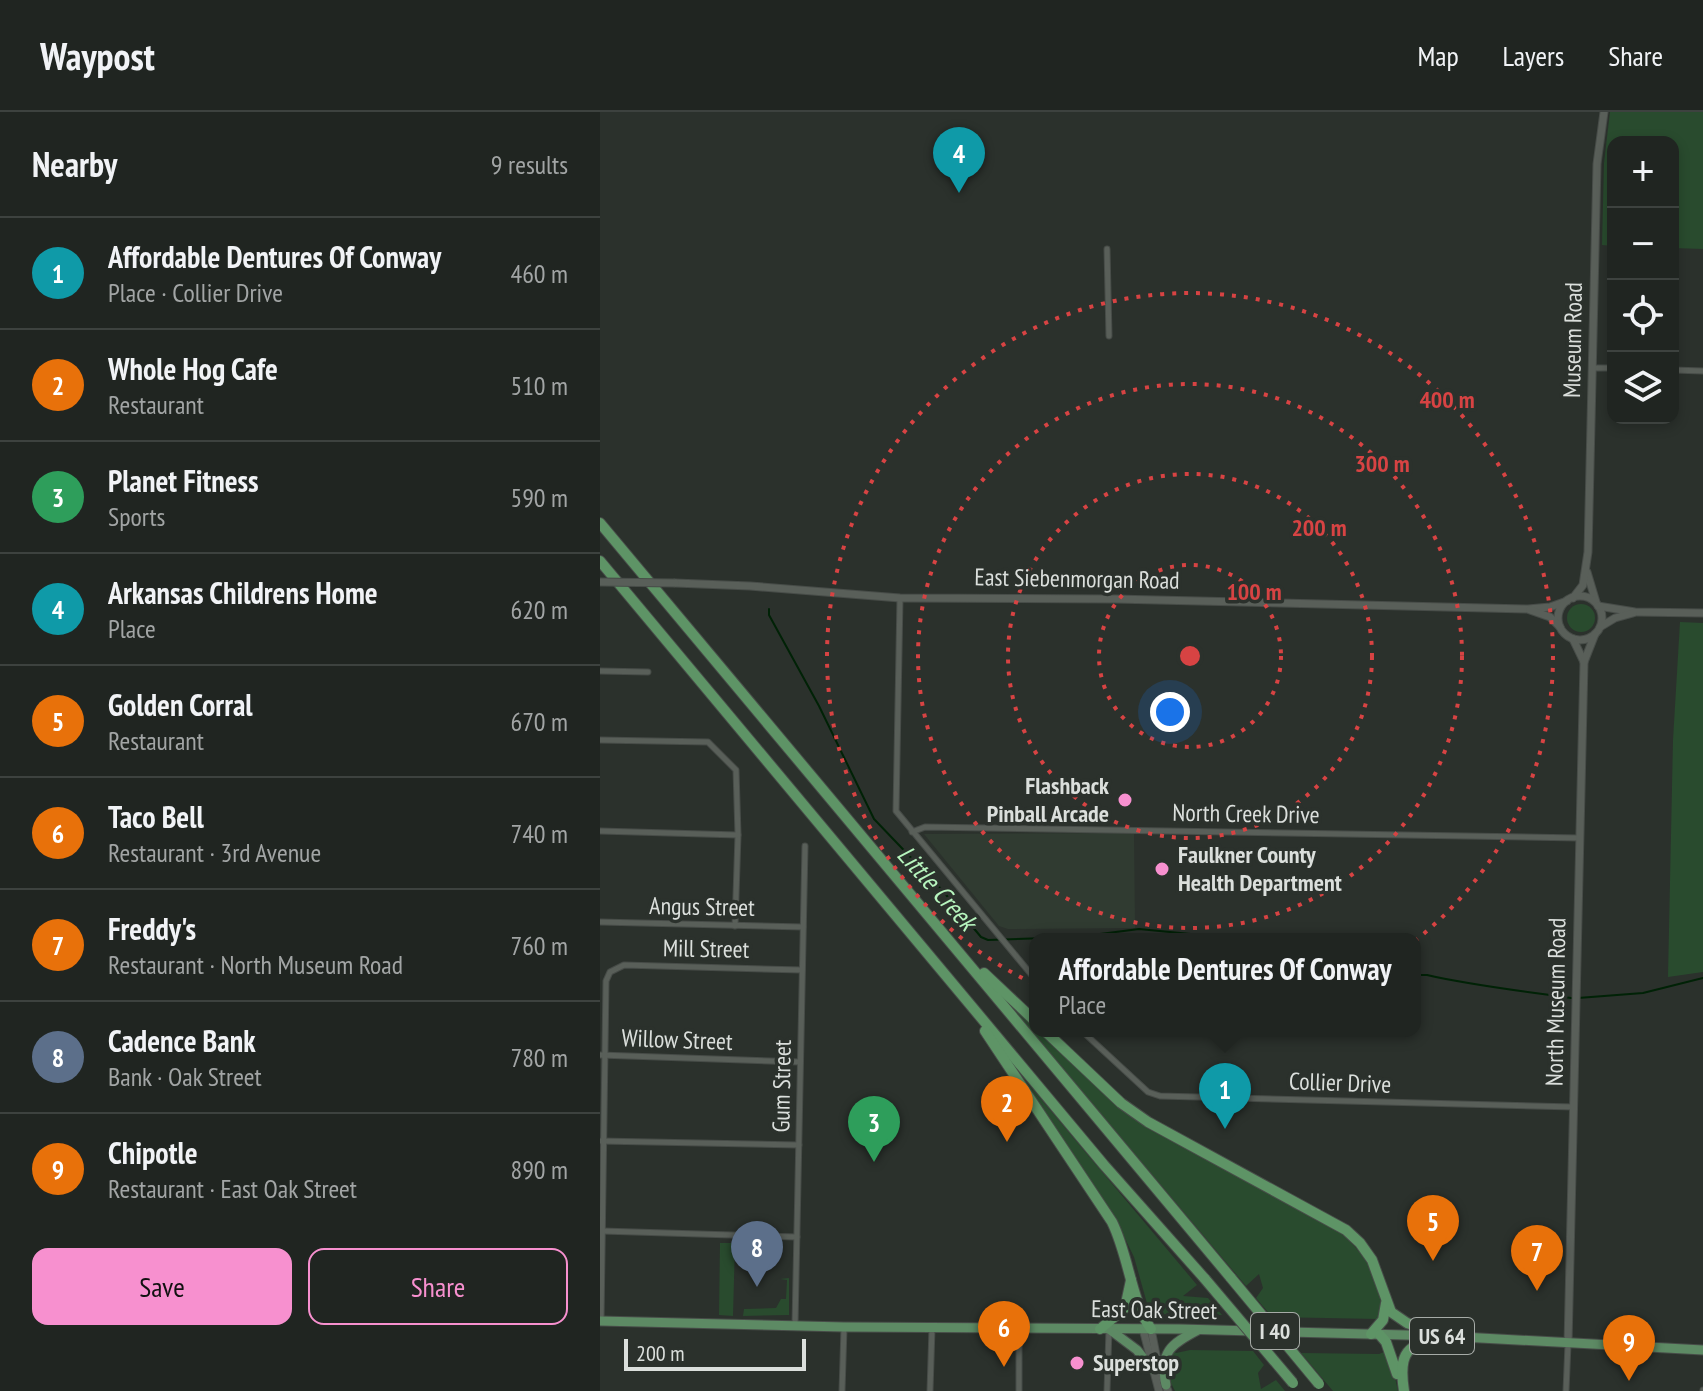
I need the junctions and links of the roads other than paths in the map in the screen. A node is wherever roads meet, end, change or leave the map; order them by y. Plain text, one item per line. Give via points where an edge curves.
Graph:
1 (1604, 112) edge
2 (1107, 249) dead end
3 (1109, 336) dead end
4 (1592, 368) junction
5 (1607, 368) edge
6 (1679, 370) edge
7 (1703, 371) edge
8 (600, 523) edge
9 (600, 561) edge
10 (1586, 570) junction
11 (600, 582) edge
12 (900, 598) junction
13 (1570, 599) junction
14 (1597, 605) junction
15 (1528, 609) junction
16 (1635, 612) junction
17 (1703, 613) edge
18 (1562, 630) junction
19 (1598, 631) junction
20 (1573, 639) junction
21 (1584, 662) junction
22 (600, 671) edge
23 (648, 672) dead end
24 (600, 740) edge
25 (600, 831) edge
26 (912, 832) junction
27 (738, 835) junction
28 (1580, 838) junction
29 (805, 846) dead end
30 (600, 922) edge
31 (735, 926) junction
32 (803, 927) junction
33 (948, 939) junction
34 (802, 970) junction
35 (1029, 972) edge
36 (952, 983) junction
37 (1029, 1015) edge
38 (1029, 1036) edge
39 (1030, 1037) edge
40 (1051, 1037) edge
41 (1088, 1037) edge
42 (602, 1055) edge
43 (800, 1062) junction
44 (1574, 1107) junction
45 (602, 1141) edge
46 (799, 1145) junction
47 (601, 1231) edge
48 (797, 1237) junction
49 (1131, 1274) junction
50 (1386, 1303) junction
51 (601, 1321) edge
52 (795, 1326) junction
53 (844, 1327) junction
54 (932, 1328) junction
55 (1019, 1329) junction
56 (1104, 1329) junction
57 (1147, 1329) junction
58 (1199, 1330) junction
59 (1376, 1335) junction
60 (1444, 1336) junction
61 (1568, 1344) junction
62 (1703, 1350) edge
63 (1152, 1369) junction
64 (1296, 1387) edge
65 (1322, 1388) edge
66 (1164, 1389) edge
67 (842, 1391) edge
68 (930, 1391) edge
69 (1019, 1391) edge
70 (1107, 1391) edge
71 (1403, 1391) edge
72 (1566, 1391) edge

1 - 4 street, Museum Road via 1597,164
2 - 3 street
4 - 5 street
4 - 10 street, Museum Road
6 - 7 street
8 - 33 highway, I 40
9 - 36 highway, I 40
10 - 13 street, Museum Road via 1583,585
10 - 14 street, Museum Road
11 - 12 street, East Siebenmorgan Road, bridge
12 - 15 street, East Siebenmorgan Road
12 - 26 street via 896,803 899,818
13 - 14 street via 1585,597
13 - 15 street, East Siebenmorgan Road
13 - 18 street via 1560,611
14 - 16 street
14 - 19 street via 1602,615
15 - 18 street, East Siebenmorgan Road via 1550,617
16 - 17 street
16 - 19 street
18 - 20 street
19 - 20 street
19 - 21 street, North Museum Road
20 - 21 street, North Museum Road
21 - 28 street, North Museum Road
22 - 23 street
24 - 27 street via 708,742 736,770
25 - 27 street
26 - 28 street, North Creek Drive via 925,827
26 - 35 street
27 - 31 street
28 - 44 street, North Museum Road
29 - 32 street, Gum Street
30 - 31 street, Angus Street
31 - 32 street, Angus Street
32 - 34 street, Gum Street
33 - 37 highway
33 - 38 highway, I 40, bridge
34 - 42 street, Mill Street via 624,965 610,972 606,981
34 - 43 street, Gum Street
36 - 49 highway via 1105,1211
36 - 64 highway, I 40, bridge
39 - 65 highway, I 40, bridge
40 - 50 highway via 1148,1122 1349,1232 1372,1260
41 - 44 street, Collier Drive via 1148,1092 1160,1096
42 - 43 street, Willow Street
42 - 45 street
43 - 46 street, Gum Street
44 - 61 street, North Museum Road
45 - 46 street
45 - 47 street
46 - 48 street, Gum Street
47 - 48 street
47 - 51 street
48 - 52 street, Gum Street
49 - 56 highway via 1125,1308
49 - 57 highway
50 - 59 highway
50 - 60 highway via 1400,1319
51 - 52 highway, US 64
52 - 53 highway, US 64
53 - 54 highway, East Oak Street / US 64
53 - 67 street
54 - 55 highway, East Oak Street / US 64
54 - 68 street
55 - 56 highway, East Oak Street / US 64
55 - 69 street
56 - 57 highway, East Oak Street / US 64
56 - 63 highway via 1137,1350
56 - 70 street
57 - 58 highway, East Oak Street / US 64
57 - 63 street
57 - 66 street
58 - 59 highway, East Oak Street / US 64
58 - 66 highway via 1166,1354
59 - 60 highway, East Oak Street / US 64
59 - 71 highway via 1390,1349
60 - 61 highway, East Oak Street / US 64
60 - 71 highway via 1406,1352
61 - 62 highway, East Oak Street / US 64
61 - 72 street
63 - 66 street

